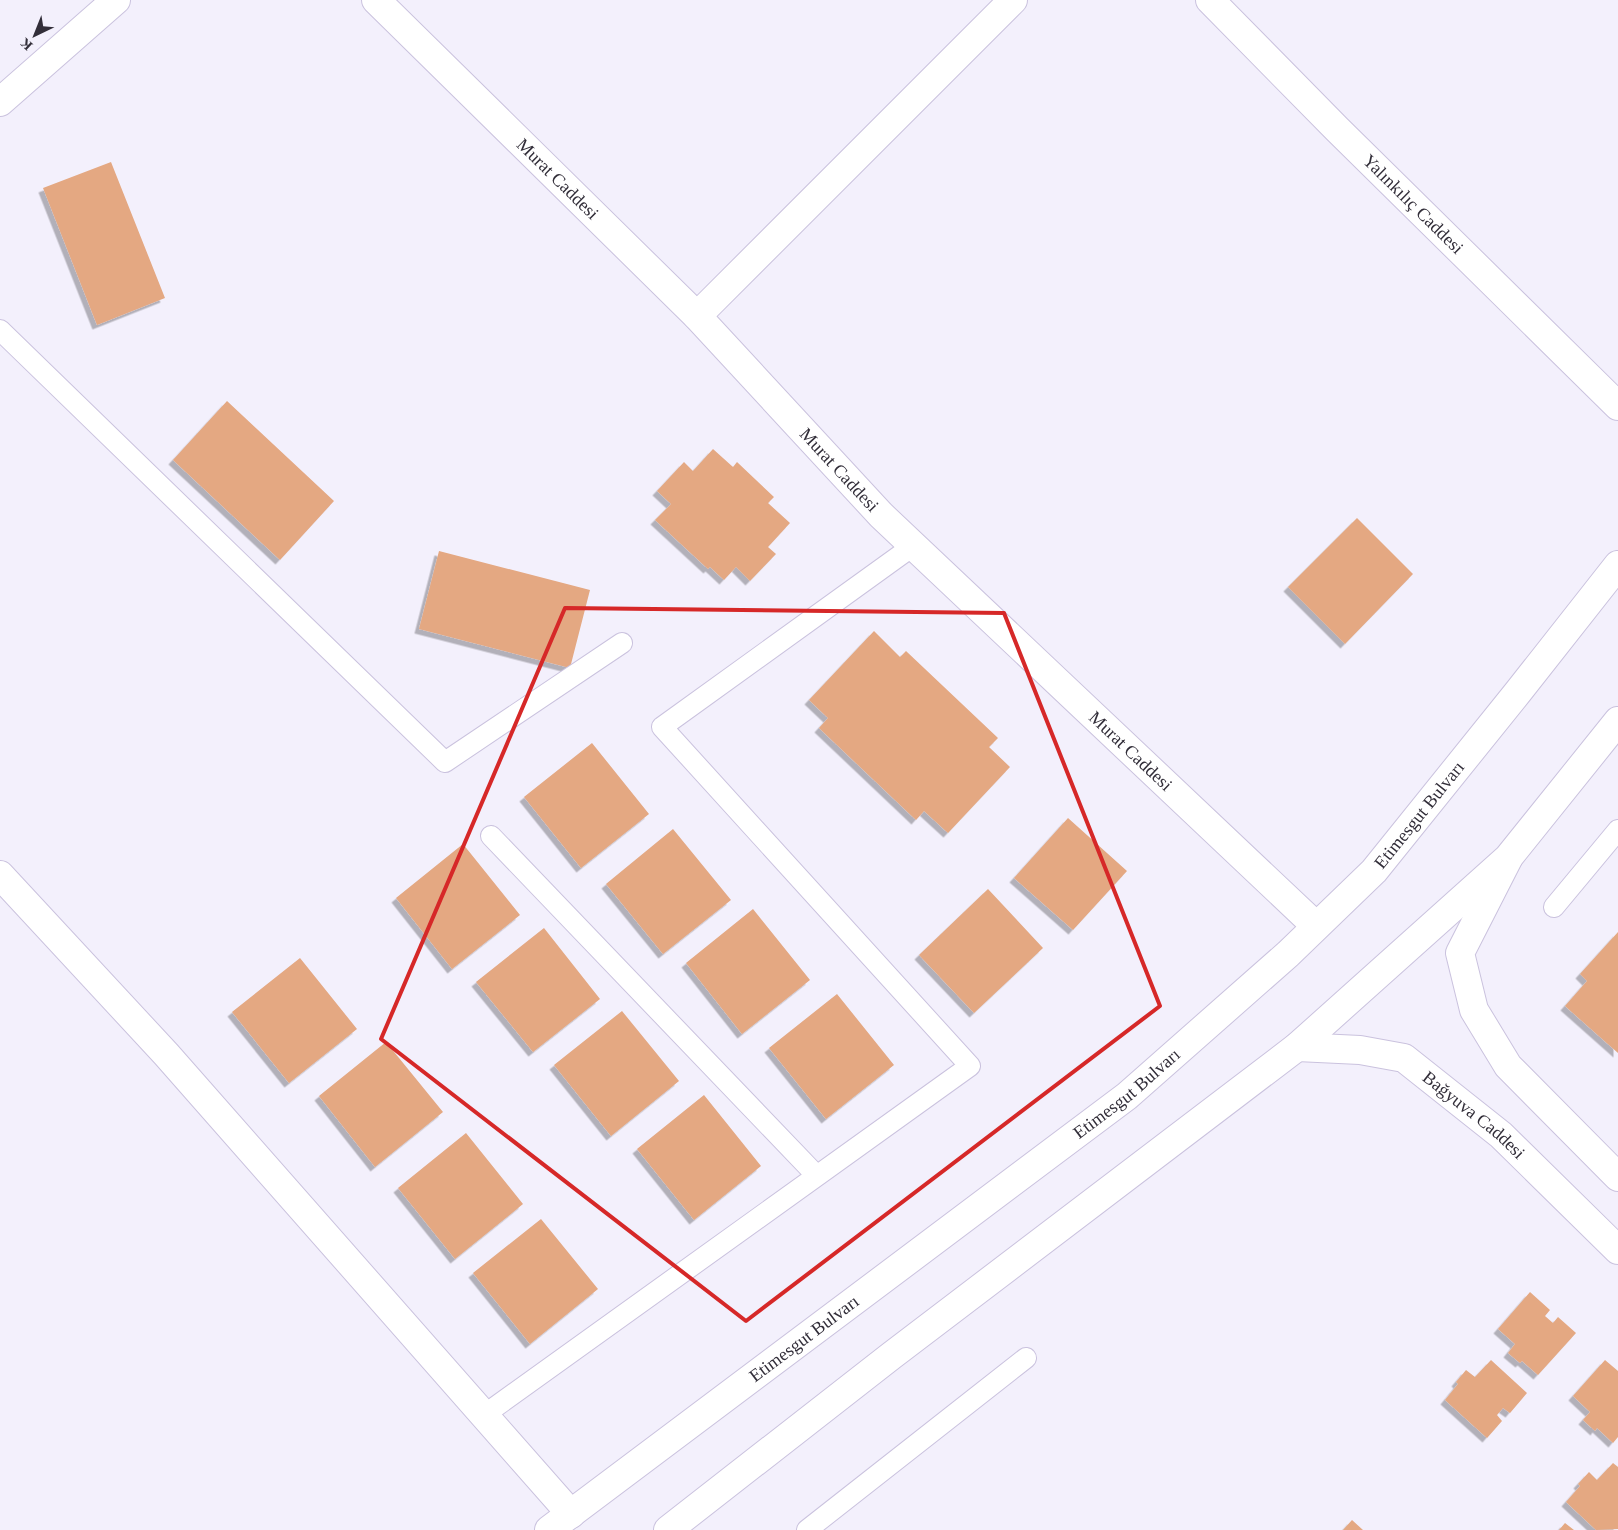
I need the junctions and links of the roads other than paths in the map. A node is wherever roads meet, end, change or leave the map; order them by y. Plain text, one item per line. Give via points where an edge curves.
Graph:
1 (116, 0) edge
2 (376, 0) edge
3 (1013, 0) edge
4 (1210, 0) edge
5 (0, 102) edge
6 (697, 316) junction
7 (0, 330) edge
8 (1618, 406) edge
9 (913, 546) junction
10 (1618, 566) edge
11 (622, 643) dead end
12 (1618, 721) edge
13 (1618, 830) edge
14 (492, 836) dead end
15 (1508, 858) junction
16 (0, 874) edge
17 (1554, 907) dead end
18 (1316, 926) junction
19 (1297, 1047) junction
20 (817, 1176) junction
21 (1618, 1177) edge
22 (1618, 1250) edge
23 (1026, 1358) dead end
24 (484, 1415) junction
25 (571, 1514) junction
26 (549, 1530) edge
27 (668, 1530) edge
28 (807, 1530) edge

1 - 5 street
2 - 6 street, Murat Caddesi
3 - 6 street
4 - 8 street, Yalınkılıç Caddesi
6 - 9 street, Murat Caddesi
7 - 11 lane via 445,762
9 - 18 street, Murat Caddesi
9 - 20 lane via 662,727 970,1066
10 - 18 street, Etimesgut Bulvarı via 1374,871
12 - 15 street
13 - 17 lane
14 - 20 lane
15 - 19 street
15 - 21 street via 1460,953 1474,1010 1508,1066
16 - 24 street via 166,1054
18 - 25 street, Etimesgut Bulvarı via 1127,1096
19 - 22 street, Bağyuva Caddesi via 1360,1050 1404,1058 1501,1135
19 - 27 street
20 - 24 lane
23 - 28 lane
24 - 25 street
25 - 26 street, Etimesgut Bulvarı

